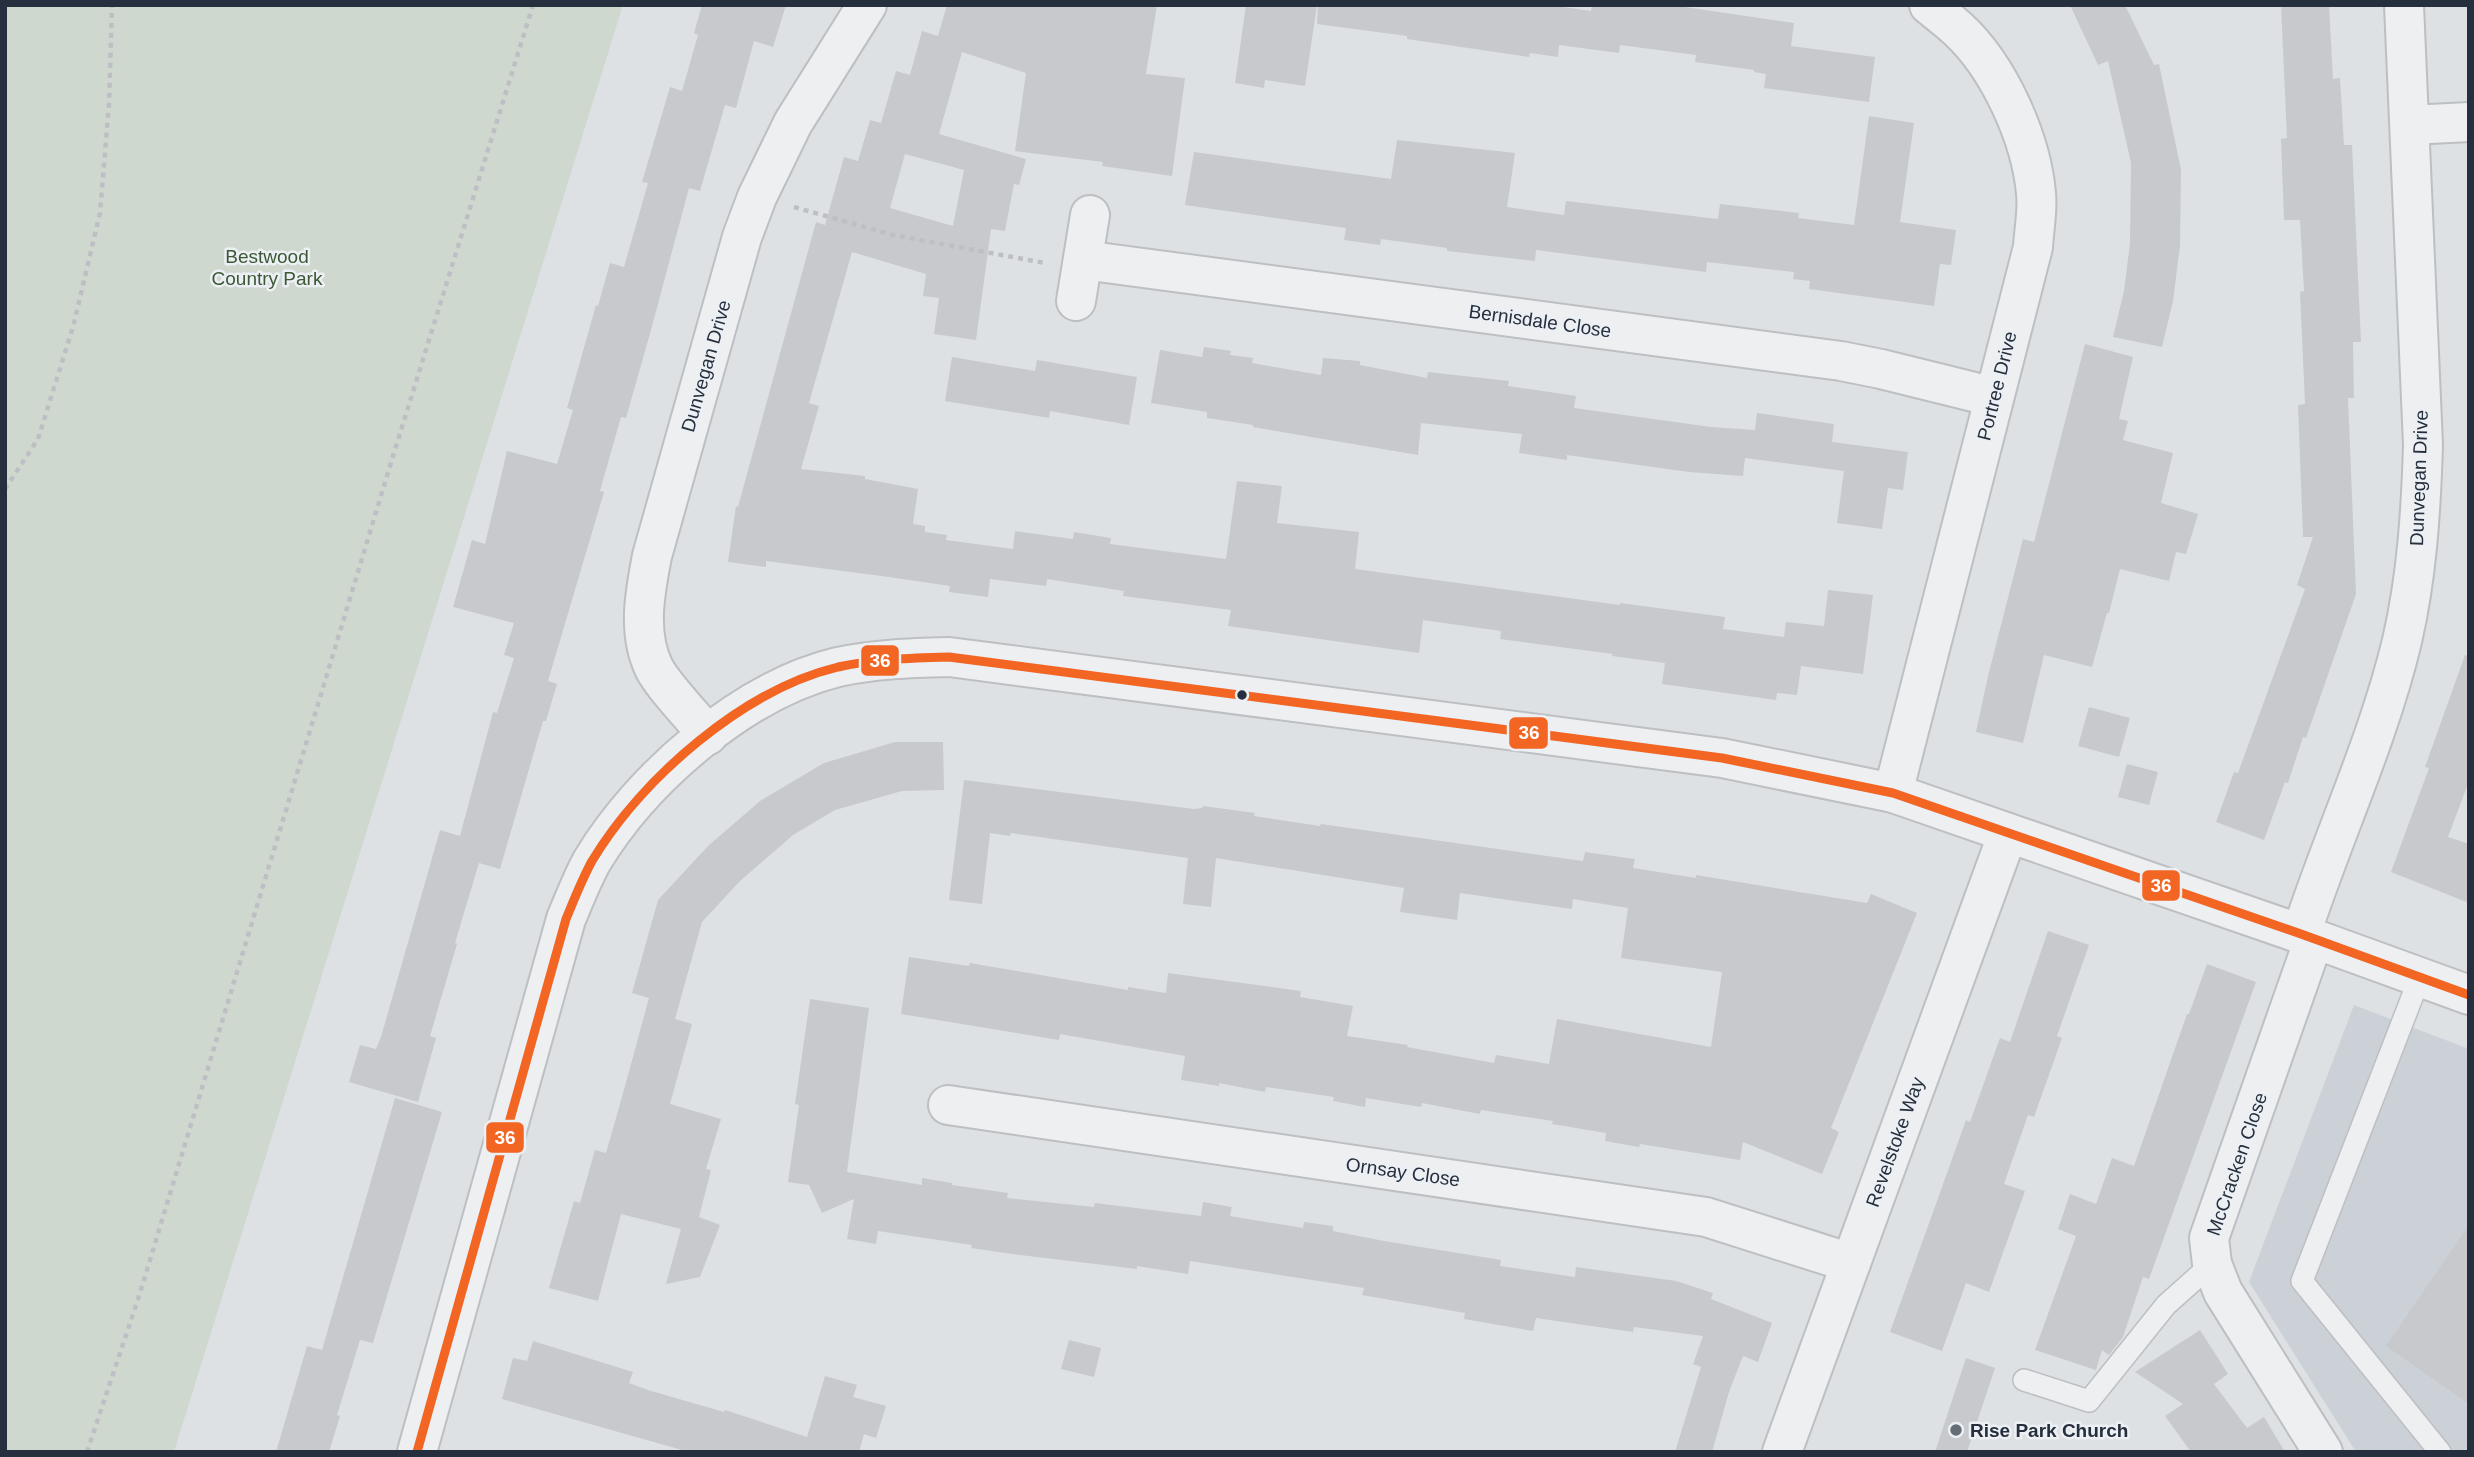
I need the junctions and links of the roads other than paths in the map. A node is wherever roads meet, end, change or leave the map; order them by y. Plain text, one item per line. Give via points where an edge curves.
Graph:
1 (867, 5) edge
2 (1929, 5) edge
3 (2404, 5) edge
4 (2469, 122) edge
5 (2410, 125) junction
6 (1090, 215) dead end
7 (1083, 260) junction
8 (1076, 301) dead end
9 (1994, 397) junction
10 (708, 735) junction
11 (1893, 793) junction
12 (2008, 833) junction
13 (2308, 936) junction
14 (2420, 977) junction
15 (2469, 995) edge
16 (948, 1105) dead end
17 (1851, 1263) junction
18 (2211, 1264) junction
19 (2024, 1380) dead end
20 (426, 1449) edge
21 (1783, 1452) edge
22 (2323, 1452) edge
23 (2440, 1452) edge

1 - 10 street, Dunvegan Drive via 793,123 757,197 652,556 646,643 655,669
2 - 9 street, Portree Drive via 1960,31 1985,62 2007,98 2032,162 2037,195 2033,247
3 - 5 street, Dunvegan Drive
4 - 5 street
5 - 13 street, Dunvegan Drive via 2423,445 2414,581 2385,702
6 - 7 street
7 - 8 street
7 - 9 street, Bernisdale Close via 1841,361
9 - 11 street, Portree Drive
10 - 11 street via 746,708 836,668 888,658 949,657 1722,758
10 - 20 street via 622,818 592,862 566,919
11 - 12 street
12 - 13 street
12 - 17 street, Revelstoke Way
13 - 14 street
13 - 18 street, McCracken Close via 2209,1238
14 - 15 street
14 - 23 lane via 2302,1281
16 - 17 street, Ornsay Close via 1706,1217
17 - 21 street, Revelstoke Way
18 - 19 lane via 2166,1305 2089,1401
18 - 22 street, McCracken Close via 2223,1292

